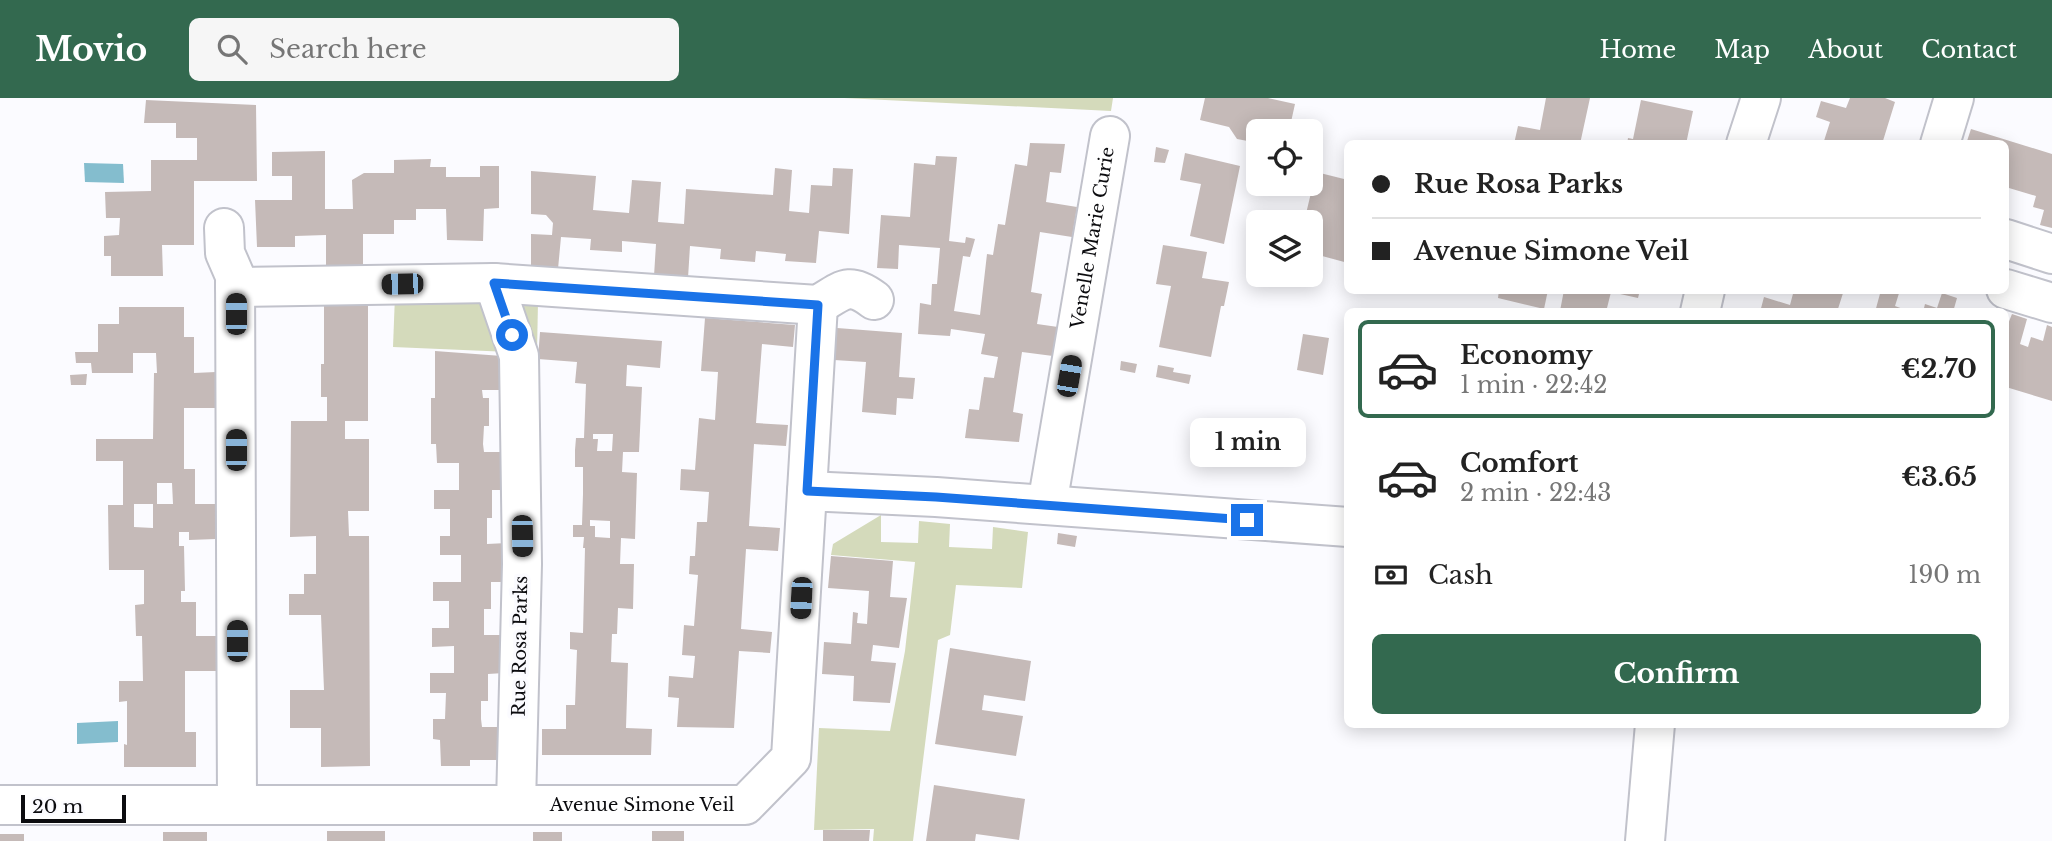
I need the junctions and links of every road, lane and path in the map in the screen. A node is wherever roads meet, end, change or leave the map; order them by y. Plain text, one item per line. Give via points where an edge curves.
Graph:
1 (1761, 98) edge
2 (1954, 98) edge
3 (1110, 136) dead end
4 (1747, 140) edge
5 (1941, 140) edge
6 (224, 228) dead end
7 (2009, 240) edge
8 (2052, 254) edge
9 (494, 283) junction
10 (235, 287) junction
11 (2009, 290) edge
12 (874, 300) dead end
13 (2052, 303) edge
14 (818, 305) junction
15 (807, 491) junction
16 (1048, 505) junction
17 (1344, 527) edge
18 (1656, 728) edge
19 (237, 804) junction
20 (516, 804) junction
21 (0, 805) edge
22 (1645, 841) edge

1 - 4 street
2 - 5 street
3 - 16 street, Venelle Marie Curie
6 - 10 street via 225,253
7 - 8 street
9 - 10 street
9 - 14 street
9 - 20 street, Rue Rosa Parks via 519,356 522,564
10 - 19 street
11 - 13 street
12 - 14 street via 860,289 848,289
14 - 15 street, Avenue Simone Veil
15 - 16 street
15 - 20 street, Avenue Simone Veil via 791,758 744,805
16 - 17 street
18 - 22 street
19 - 20 street, Avenue Simone Veil
19 - 21 street, Avenue Simone Veil

